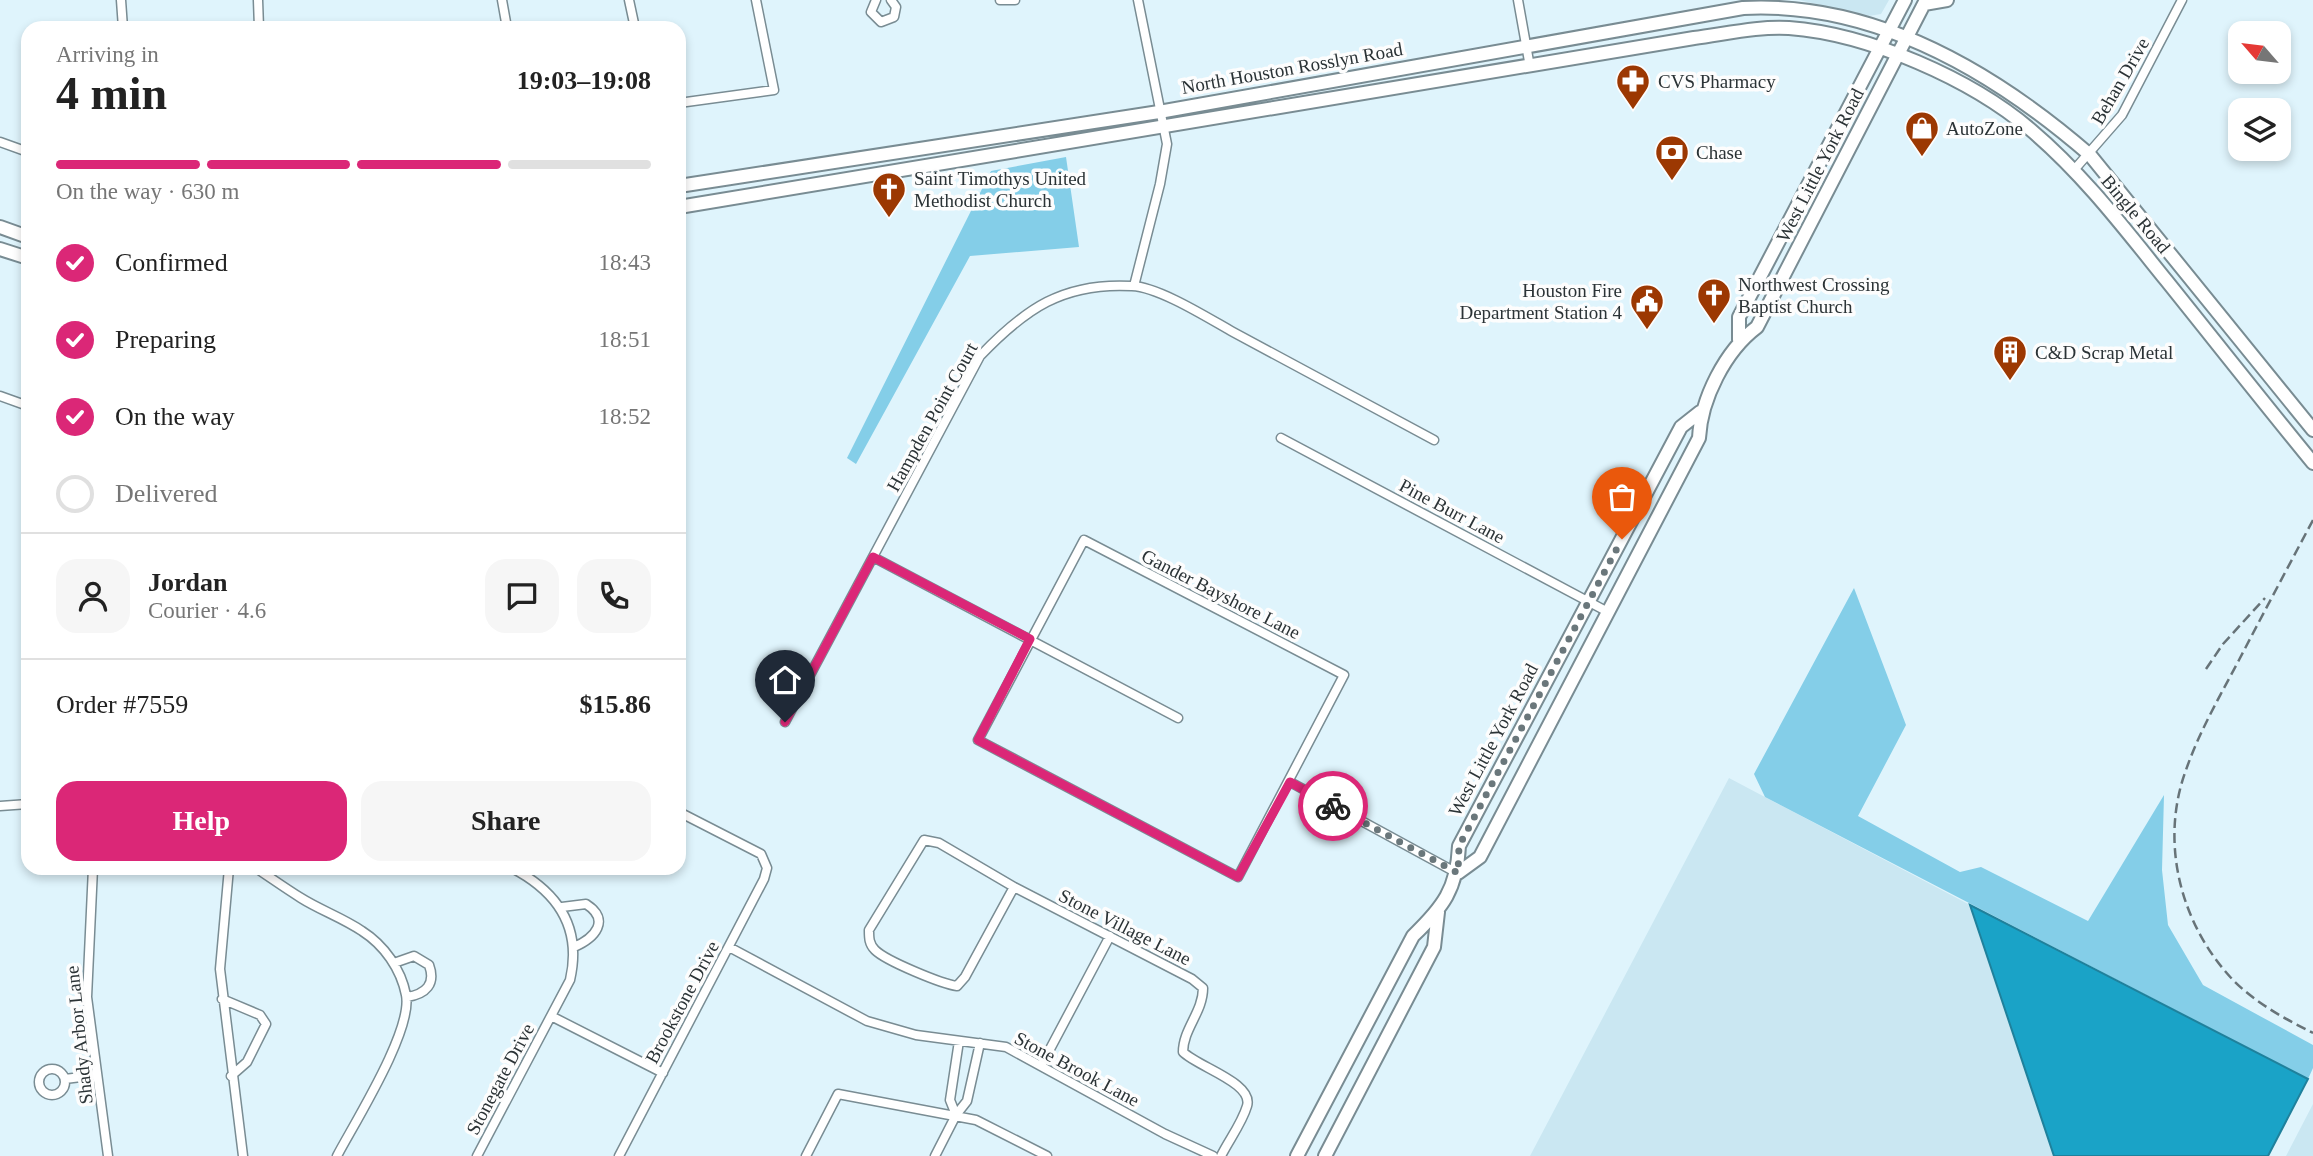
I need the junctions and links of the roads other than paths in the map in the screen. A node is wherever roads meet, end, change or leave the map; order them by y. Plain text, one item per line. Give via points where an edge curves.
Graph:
1 (121, 0) edge
2 (258, 0) edge
3 (502, 0) edge
4 (629, 0) edge
5 (756, 0) edge
6 (876, 0) edge
7 (891, 0) edge
8 (1000, 0) edge
9 (1015, 0) edge
10 (1138, 0) edge
11 (1518, 0) edge
12 (1905, 0) edge
13 (1947, 0) edge
14 (2182, 0) edge
15 (1925, 2) edge
16 (1743, 8) junction
17 (122, 21) edge
18 (259, 21) edge
19 (506, 21) edge
20 (634, 21) edge
21 (1889, 30) junction
22 (1746, 32) junction
23 (1908, 37) junction
24 (1527, 45) junction
25 (1880, 50) junction
26 (1897, 57) junction
27 (1530, 68) junction
28 (1360, 76) junction
29 (1362, 94) junction
30 (686, 102) edge
31 (1159, 112) junction
32 (1163, 126) junction
33 (983, 139) junction
34 (0, 142) edge
35 (21, 150) edge
36 (2090, 155) junction
37 (984, 156) junction
38 (835, 162) junction
39 (2074, 170) junction
40 (773, 171) junction
41 (837, 182) junction
42 (686, 185) edge
43 (770, 193) junction
44 (686, 206) edge
45 (0, 227) edge
46 (21, 234) edge
47 (0, 249) edge
48 (21, 256) edge
49 (1765, 266) junction
50 (1784, 275) junction
51 (1134, 286) junction
52 (1739, 340) junction
53 (2270, 374) junction
54 (2252, 389) junction
55 (0, 396) edge
56 (21, 404) edge
57 (1700, 412) junction
58 (2313, 430) edge
59 (1281, 438) dead end
60 (1434, 440) dead end
61 (2313, 463) edge
62 (873, 557) junction
63 (1588, 602) junction
64 (1608, 612) junction
65 (1030, 639) junction
66 (1178, 718) dead end
67 (785, 722) dead end
68 (1507, 757) junction
69 (1528, 766) junction
70 (1290, 782) junction
71 (21, 804) edge
72 (0, 806) edge
73 (686, 815) edge
74 (1458, 873) junction
75 (93, 875) edge
76 (228, 875) edge
77 (266, 875) edge
78 (523, 875) edge
79 (1014, 887) junction
80 (562, 907) junction
81 (1438, 912) junction
82 (1110, 936) junction
83 (574, 947) junction
84 (729, 947) junction
85 (394, 963) junction
86 (407, 997) junction
87 (222, 999) junction
88 (551, 1016) junction
89 (959, 1041) junction
90 (980, 1043) junction
91 (1041, 1066) junction
92 (663, 1073) junction
93 (97, 1075) junction
94 (231, 1076) junction
95 (65, 1080) dead end
96 (956, 1115) junction
97 (108, 1156) edge
98 (243, 1156) edge
99 (337, 1156) edge
100 (477, 1156) edge
101 (619, 1156) edge
102 (806, 1156) edge
103 (935, 1156) edge
104 (1047, 1156) edge
105 (1213, 1156) edge
106 (1221, 1156) edge
107 (1297, 1156) edge
108 (1325, 1156) edge

1 - 17 street
2 - 18 street
3 - 19 street
4 - 20 street
5 - 30 street via 774,90
6 - 7 street via 871,12 881,22 894,17 896,7
8 - 9 street
10 - 31 street
11 - 24 street
12 - 21 main road, West Little York Road
13 - 15 main road
14 - 36 street, Behan Drive via 2122,115
15 - 23 main road, West Little York Road
16 - 21 main road, North Houston Rosslyn Road via 1792,6
16 - 22 main road
16 - 24 main road, North Houston Rosslyn Road
21 - 23 main road, North Houston Rosslyn Road
21 - 25 main road, West Little York Road
22 - 25 main road, North Houston Rosslyn Road via 1809,30
22 - 27 main road, North Houston Rosslyn Road
23 - 26 main road, West Little York Road
23 - 36 main road, Bingle Road via 2023,100
24 - 27 street
24 - 28 main road, North Houston Rosslyn Road
25 - 26 main road, Bingle Road
25 - 49 main road, West Little York Road
26 - 39 main road, Bingle Road via 1974,92 2030,129
26 - 50 main road, West Little York Road
27 - 29 main road, North Houston Rosslyn Road
28 - 29 main road
28 - 31 main road, North Houston Rosslyn Road
29 - 32 main road, North Houston Rosslyn Road
31 - 32 street
31 - 33 main road, North Houston Rosslyn Road
32 - 37 main road, North Houston Rosslyn Road
32 - 51 street via 1167,144 1160,184
33 - 37 main road
33 - 38 main road, North Houston Rosslyn Road
34 - 35 street
36 - 39 street, Behan Drive
36 - 53 main road, Bingle Road
37 - 41 main road, North Houston Rosslyn Road
38 - 40 main road, North Houston Rosslyn Road
38 - 41 main road
39 - 54 main road, Bingle Road
40 - 42 main road, North Houston Rosslyn Road
40 - 43 main road
41 - 43 main road, North Houston Rosslyn Road
43 - 44 main road, North Houston Rosslyn Road
45 - 46 main road
47 - 48 main road
49 - 50 main road
49 - 52 main road, West Little York Road via 1739,317
50 - 52 main road, West Little York Road via 1756,327
51 - 60 street, Hampden Point Court via 1180,303
51 - 62 street, Hampden Point Court via 1089,289 1043,301 1012,323 980,356
52 - 57 main road, West Little York Road
53 - 54 main road
53 - 58 main road, Bingle Road
54 - 61 main road, Bingle Road
55 - 56 street
57 - 63 main road, West Little York Road via 1681,427
57 - 64 main road, West Little York Road via 1699,438
59 - 63 street, Pine Burr Lane
62 - 65 street
62 - 67 street, Hampden Point Court
63 - 64 street, Pine Burr Lane
63 - 68 main road, West Little York Road
64 - 69 main road, West Little York Road
65 - 66 street
65 - 70 street via 978,740 1238,877
65 - 70 street, Gander Bayshore Lane via 1084,540 1344,675
68 - 69 main road
68 - 74 main road, West Little York Road via 1459,846
69 - 74 main road, West Little York Road via 1480,857
70 - 74 street
71 - 72 street
73 - 84 street, Brookstone Drive via 761,854 767,868
74 - 81 main road, West Little York Road
75 - 93 street, Shady Arbor Lane via 86,997
76 - 87 street via 220,969
77 - 85 street via 362,931
78 - 80 street
79 - 79 street, Stone Village Lane via 957,986 944,985 887,957 870,943 869,930 924,840 939,843
79 - 82 street, Stone Village Lane
80 - 83 street
80 - 83 street via 586,904 598,917 596,933
81 - 107 main road, West Little York Road via 1413,936
81 - 108 main road, West Little York Road via 1434,947
82 - 91 street
82 - 106 street, Stone Village Lane via 1203,988 1203,1001 1183,1041 1183,1052 1248,1095 1247,1106
83 - 88 street, Stonegate Drive via 570,980
84 - 89 street, Stone Brook Lane via 867,1021
84 - 92 street, Brookstone Drive
85 - 86 street
85 - 86 street via 414,956 429,965 428,989
86 - 99 street via 392,1052
87 - 94 street
87 - 94 street via 260,1015 266,1024 247,1062
88 - 92 street
88 - 100 street, Stonegate Drive
89 - 90 street, Stone Brook Lane
89 - 96 street via 950,1100
90 - 91 street, Stone Brook Lane via 1006,1047
90 - 96 street via 967,1101
91 - 105 street, Stone Brook Lane via 1165,1135
92 - 101 street, Brookstone Drive
93 - 95 street
93 - 97 street, Shady Arbor Lane
94 - 98 street
96 - 102 street via 838,1094
96 - 103 street
96 - 104 street via 976,1120

